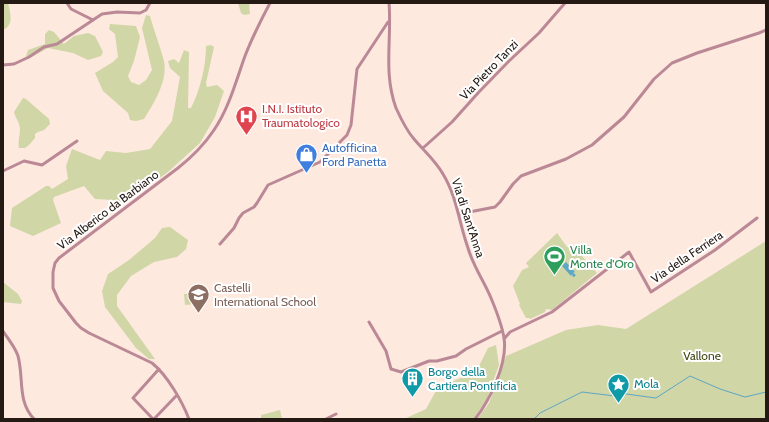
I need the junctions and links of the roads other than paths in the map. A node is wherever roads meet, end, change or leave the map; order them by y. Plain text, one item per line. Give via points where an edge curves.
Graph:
1 (67, 3) edge
2 (150, 3) edge
3 (270, 3) edge
4 (390, 3) edge
5 (565, 3) edge
6 (93, 20) junction
7 (389, 21) junction
8 (766, 30) edge
9 (3, 65) edge
10 (77, 142) dead end
11 (423, 148) junction
12 (3, 171) edge
13 (459, 214) junction
14 (757, 218) dead end
15 (220, 244) dead end
16 (369, 322) dead end
17 (502, 331) junction
18 (3, 332) edge
19 (504, 339) junction
20 (159, 370) junction
21 (177, 395) junction
22 (336, 414) dead end
23 (34, 419) edge
24 (154, 419) edge
25 (189, 419) edge
26 (326, 419) edge
27 (475, 419) edge

1 - 6 street via 71,9
2 - 6 street via 142,13 109,12
3 - 20 street, Via Alberico da Barbiano via 246,54 223,114 208,138 190,159 55,263 52,280 54,292 81,328 152,363
4 - 7 street, Via di Sant'Anna
5 - 11 street, Via Pietro Tanzi via 452,122
6 - 9 street via 57,44 14,64
7 - 11 street, Via di Sant'Anna via 390,88 403,124
7 - 15 street via 357,69 352,125 347,135 320,162 268,185 254,207 243,213 232,232
8 - 13 street via 672,63 652,81 624,118 594,143 572,156 521,176 495,207
10 - 12 street via 42,164 24,161
11 - 13 street, Via di Sant'Anna via 446,178
13 - 17 street, Via di Sant'Anna via 472,260 491,297
14 - 19 street, Via della Ferriera via 715,250 651,292 629,252 552,312 510,332
16 - 17 street via 386,351 391,369 401,372 429,361 456,356
17 - 19 street, Via di Sant'Anna
18 - 23 street via 17,354 22,395
19 - 27 street, Via di Sant'Anna via 497,380 488,401
20 - 21 street, Via Alberico da Barbiano
20 - 24 street via 133,398
21 - 24 street
21 - 25 street, Via Alberico da Barbiano
22 - 26 street

